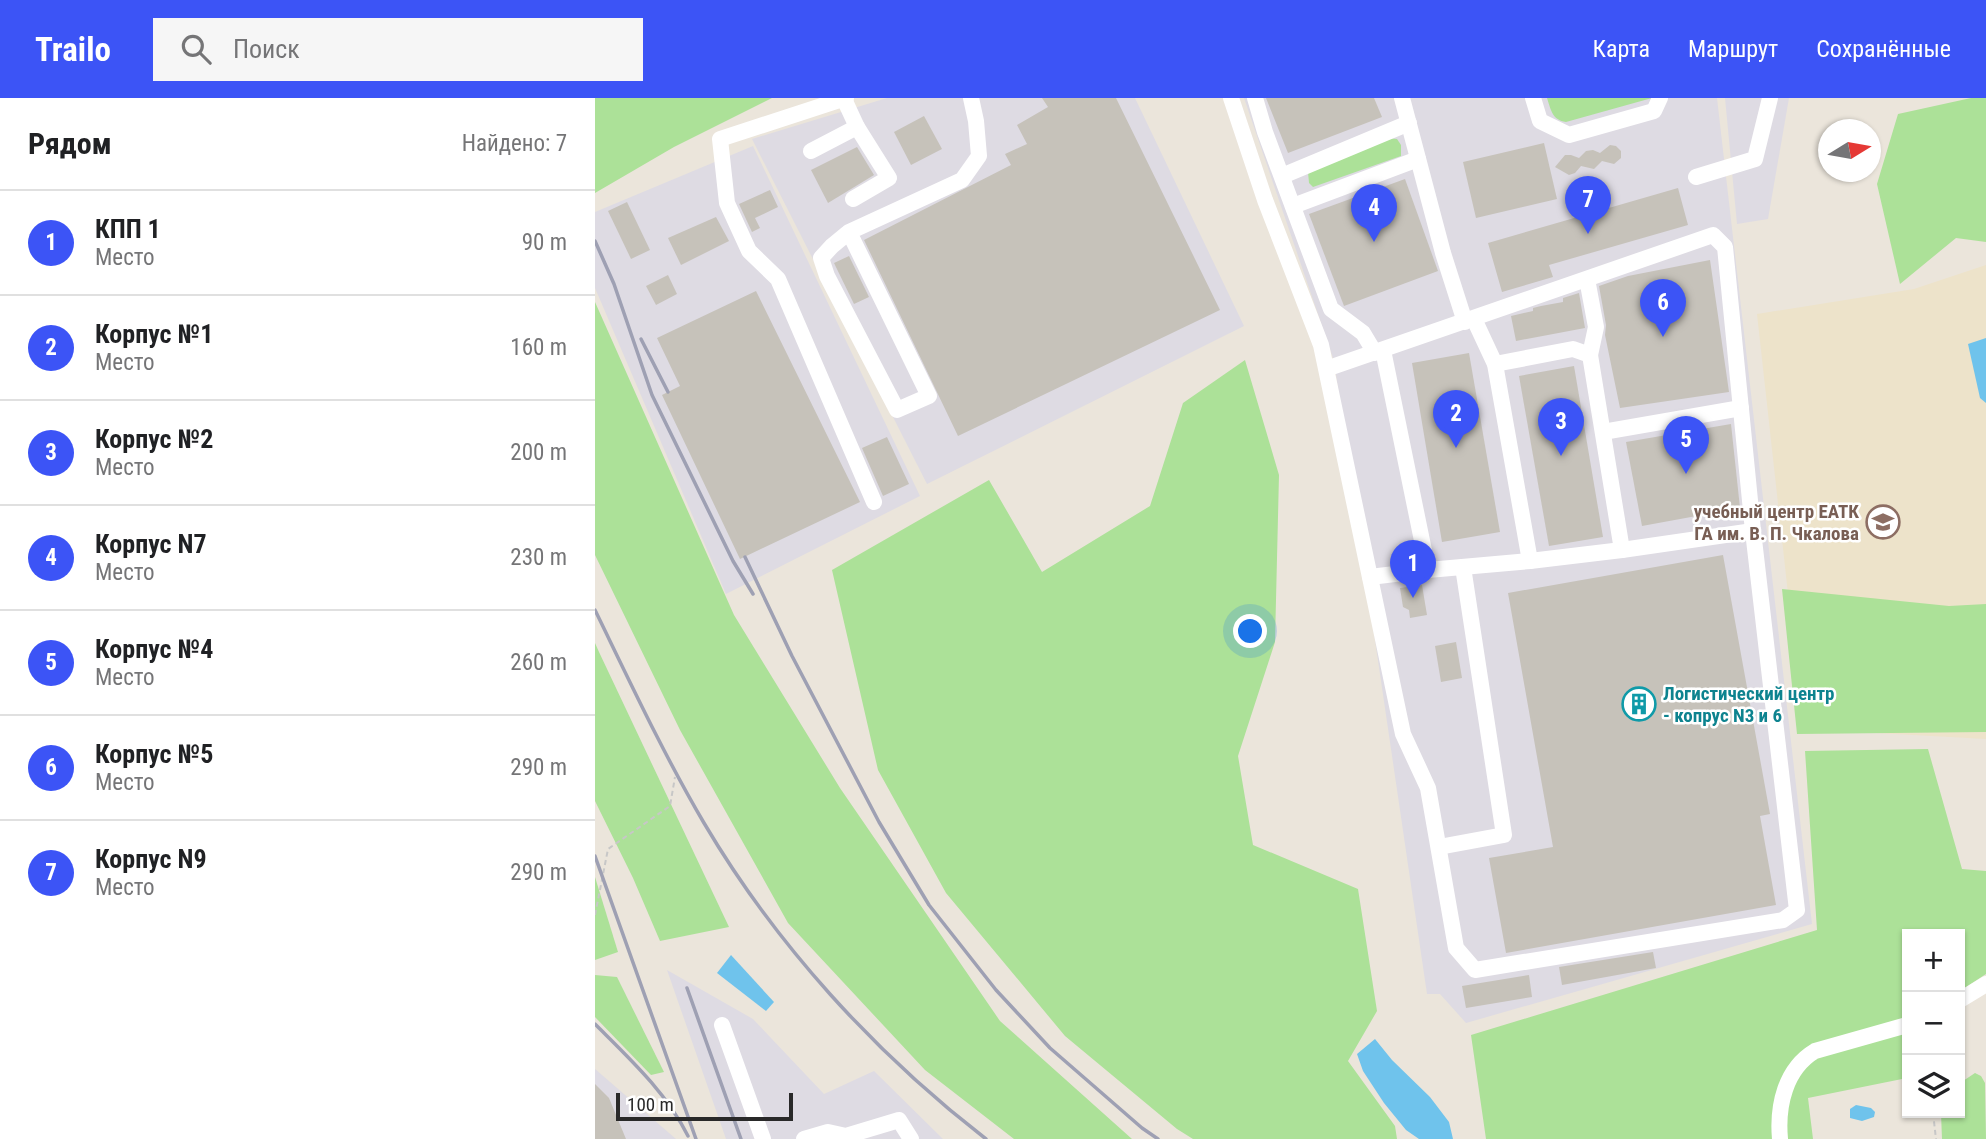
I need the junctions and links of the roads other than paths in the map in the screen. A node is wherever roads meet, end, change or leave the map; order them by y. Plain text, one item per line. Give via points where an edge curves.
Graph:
1 (845, 98) edge
2 (971, 98) edge
3 (1231, 98) edge
4 (1255, 98) edge
5 (1402, 98) edge
6 (1533, 98) edge
7 (1660, 98) edge
8 (1770, 98) edge
9 (1409, 123) junction
10 (857, 127) junction
11 (811, 151) dead end
12 (1418, 159) junction
13 (1282, 176) junction
14 (1696, 177) dead end
15 (853, 199) dead end
16 (1293, 206) junction
17 (849, 232) junction
18 (1587, 279) junction
19 (1470, 320) junction
20 (1379, 351) junction
21 (1590, 355) junction
22 (1495, 364) junction
23 (1326, 369) junction
24 (1741, 408) junction
25 (1603, 432) junction
26 (874, 502) dead end
27 (1753, 531) junction
28 (1622, 550) junction
29 (1530, 561) junction
30 (1463, 567) junction
31 (1428, 570) junction
32 (1370, 577) junction
33 (1439, 847) junction
34 (1986, 984) edge
35 (1965, 997) edge
36 (722, 1025) dead end
37 (1902, 1027) edge
38 (847, 1137) edge
39 (763, 1139) edge
40 (804, 1139) edge
41 (911, 1139) edge
42 (1780, 1139) edge

1 - 10 street
1 - 26 street via 720,139 727,203 749,251 778,279
2 - 17 street via 979,156 962,180
3 - 23 street
4 - 13 street
5 - 9 street
6 - 7 street via 1540,121 1569,135 1654,111
8 - 14 street via 1755,159
9 - 12 street
9 - 13 street
10 - 11 street
10 - 15 street via 889,178
12 - 16 street
12 - 19 street via 1443,253
13 - 16 street
16 - 20 street via 1331,309
17 - 17 street via 929,396 897,410 821,258
18 - 19 street
18 - 21 street via 1597,327
18 - 24 street via 1713,235 1725,247
19 - 20 street
19 - 22 street
20 - 23 street
20 - 31 street
21 - 22 street via 1573,349
21 - 25 street
22 - 29 street
23 - 32 street
24 - 25 street
24 - 27 street
25 - 28 street
27 - 28 street
27 - 33 street via 1797,910 1783,920 1475,970 1457,948
28 - 29 street
29 - 30 street
30 - 31 street
30 - 33 street via 1504,835
31 - 32 street
32 - 33 street via 1403,734 1428,788
34 - 35 street
36 - 39 street
37 - 42 street via 1803,1058 1789,1078
38 - 40 street via 828,1132
38 - 41 street via 899,1120

